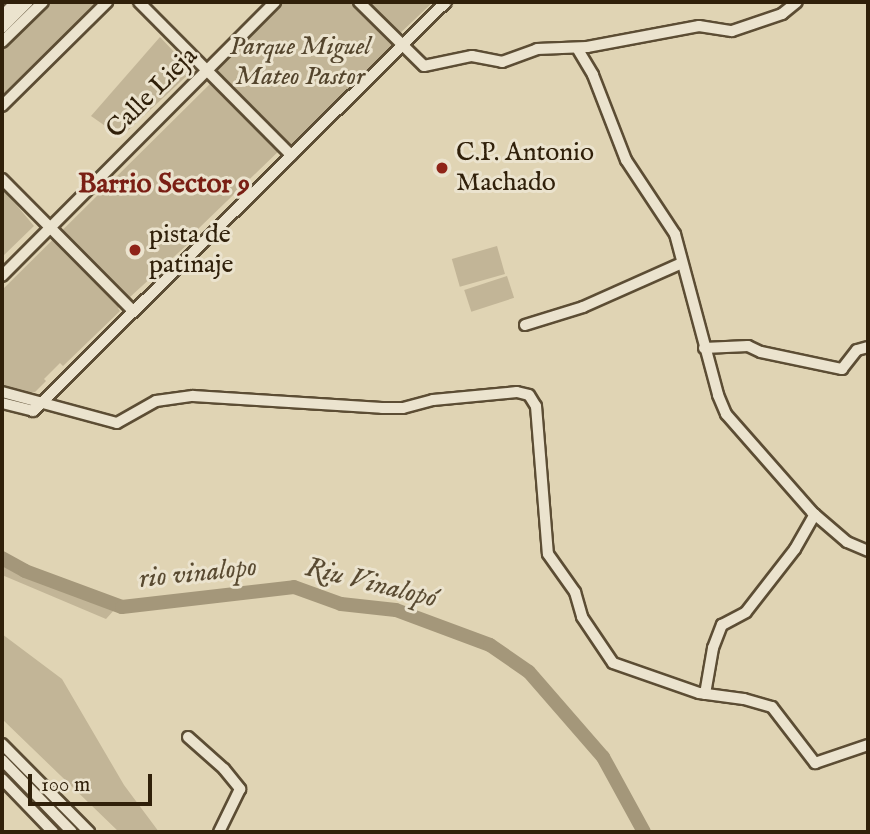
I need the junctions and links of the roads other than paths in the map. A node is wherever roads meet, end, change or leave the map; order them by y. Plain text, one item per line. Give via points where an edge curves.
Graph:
1 (28, 2) edge
2 (43, 2) edge
3 (107, 2) edge
4 (138, 2) edge
5 (275, 2) edge
6 (359, 2) edge
7 (446, 2) edge
8 (797, 2) edge
9 (13, 3) edge
10 (2, 16) edge
11 (2, 28) edge
12 (2, 42) edge
13 (402, 45) junction
14 (577, 48) junction
15 (206, 71) junction
16 (2, 106) edge
17 (291, 155) junction
18 (2, 178) edge
19 (50, 227) junction
20 (682, 263) junction
21 (2, 276) edge
22 (133, 312) junction
23 (525, 325) dead end
24 (868, 347) edge
25 (704, 348) junction
26 (2, 392) edge
27 (2, 403) edge
28 (40, 403) junction
29 (815, 514) junction
30 (868, 551) edge
31 (705, 694) junction
32 (188, 737) dead end
33 (2, 744) edge
34 (868, 745) edge
35 (2, 760) edge
36 (2, 779) edge
37 (53, 832) edge
38 (72, 832) edge
39 (89, 832) edge
40 (219, 832) edge

1 - 11 street
2 - 12 street
3 - 16 street
4 - 15 street
5 - 15 street, Calle Lieja
6 - 13 street
7 - 13 street
8 - 14 street via 782,14 732,31 699,26
9 - 10 street
13 - 14 street via 424,66 472,56 502,62 537,49
13 - 17 street
14 - 20 street via 593,75 626,160 675,234
15 - 17 street
15 - 19 street, Calle Lieja
17 - 22 street
18 - 19 street
19 - 21 street, Calle Lieja
19 - 22 street
20 - 23 street via 583,307
20 - 25 street
22 - 28 street
24 - 25 street via 857,350 842,369 748,346
25 - 29 street via 726,414
26 - 28 street
27 - 28 street via 33,411
28 - 31 street via 117,423 156,401 193,396 393,408 433,400 517,392 529,395 536,406 548,554 575,592 582,617 613,663
29 - 30 street via 847,542
29 - 31 street via 795,549 746,612 722,625
31 - 34 street via 772,707 815,763
32 - 40 street via 240,789
33 - 39 street
35 - 38 street
36 - 37 street

